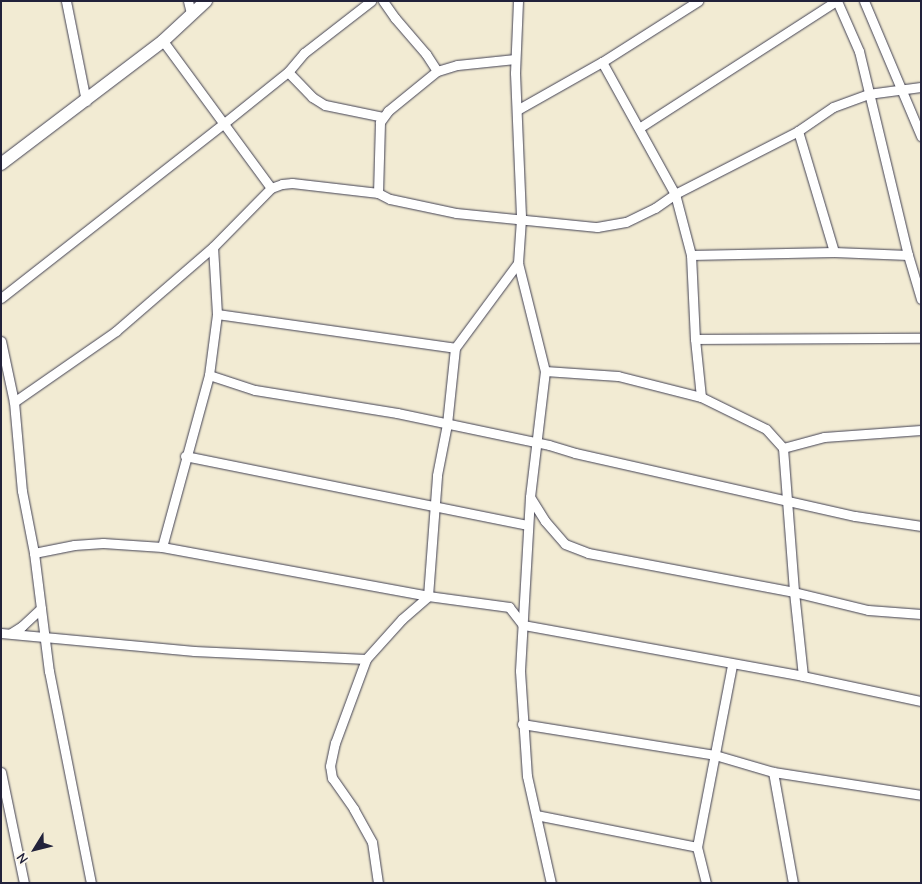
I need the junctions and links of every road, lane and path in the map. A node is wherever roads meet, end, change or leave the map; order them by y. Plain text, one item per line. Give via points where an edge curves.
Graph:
1 (66, 1) edge
2 (206, 1) edge
3 (372, 1) edge
4 (383, 1) edge
5 (527, 1) edge
6 (698, 1) edge
7 (836, 1) edge
8 (864, 1) edge
9 (517, 3) edge
10 (189, 7) edge
11 (163, 42) junction
12 (515, 59) junction
13 (602, 62) junction
14 (437, 71) junction
15 (288, 72) junction
16 (921, 87) edge
17 (900, 90) junction
18 (868, 94) junction
19 (86, 101) junction
20 (517, 110) junction
21 (383, 117) junction
22 (223, 124) junction
23 (639, 128) junction
24 (798, 130) junction
25 (921, 136) edge
26 (1, 164) edge
27 (271, 188) junction
28 (378, 193) junction
29 (675, 194) junction
30 (521, 218) junction
31 (214, 247) junction
32 (834, 252) junction
33 (691, 255) junction
34 (908, 255) junction
35 (518, 263) junction
36 (1, 298) edge
37 (921, 299) edge
38 (217, 314) junction
39 (921, 338) edge
40 (695, 339) junction
41 (1, 341) edge
42 (455, 348) junction
43 (545, 371) junction
44 (209, 374) junction
45 (701, 397) junction
46 (14, 402) junction
47 (447, 424) junction
48 (921, 430) edge
49 (535, 442) junction
50 (784, 448) junction
51 (185, 456) junction
52 (530, 497) junction
53 (788, 501) junction
54 (435, 507) junction
55 (528, 525) junction
56 (921, 526) edge
57 (162, 547) junction
58 (34, 553) junction
59 (794, 592) junction
60 (428, 596) junction
61 (41, 608) junction
62 (921, 614) edge
63 (523, 625) junction
64 (1, 633) edge
65 (11, 633) junction
66 (44, 637) junction
67 (366, 659) junction
68 (732, 665) junction
69 (803, 676) junction
70 (921, 701) edge
71 (522, 724) junction
72 (715, 755) junction
73 (1, 772) edge
74 (772, 772) junction
75 (3, 791) edge
76 (921, 795) edge
77 (536, 815) junction
78 (698, 847) junction
79 (24, 883) edge
80 (90, 883) edge
81 (378, 883) edge
82 (551, 883) edge
83 (706, 883) edge
84 (793, 883) edge

1 - 19 street
2 - 10 street
3 - 15 street via 304,53
4 - 14 street
5 - 9 street
6 - 13 street
7 - 18 street via 860,51
7 - 23 street
8 - 17 street
9 - 12 street
10 - 11 street
11 - 19 street
11 - 22 street
12 - 14 street via 456,65
12 - 20 street
13 - 20 street
13 - 23 street
14 - 21 street
15 - 21 street via 312,97 326,104
15 - 22 street
16 - 17 street
17 - 18 street
17 - 25 street
18 - 24 street via 833,107
18 - 34 street
19 - 26 street
20 - 30 street
21 - 28 street via 380,122
22 - 27 street
22 - 36 street
23 - 29 street
24 - 29 street
24 - 32 street
27 - 28 street via 292,183
27 - 31 street
28 - 30 street via 390,199 456,213
29 - 30 street via 626,222 597,228
29 - 33 street
30 - 35 street
31 - 38 street
31 - 46 street via 116,331
32 - 33 street
32 - 34 street
33 - 40 street
34 - 37 street
35 - 42 street
35 - 43 street
38 - 42 street
38 - 44 street
39 - 40 street
40 - 45 street
41 - 46 street
42 - 47 street
43 - 45 street via 618,376
43 - 49 street
44 - 47 street via 255,390
44 - 51 street
45 - 50 street via 766,429
46 - 58 street via 22,491
47 - 49 street
47 - 54 street via 437,475
48 - 50 street via 824,437
49 - 52 street
49 - 53 street
50 - 53 street
51 - 54 street
51 - 57 street
52 - 55 street
52 - 59 street via 565,544 588,553
53 - 56 street
53 - 59 street
54 - 55 street
54 - 60 street
55 - 63 street
57 - 58 street via 103,543
57 - 60 street
58 - 61 street
59 - 62 street via 868,610
59 - 69 street
60 - 63 street via 509,607
60 - 67 street via 402,618
61 - 65 street
61 - 66 street
63 - 68 street
63 - 71 street via 520,671
64 - 65 street
65 - 66 street
66 - 67 street via 194,651
66 - 80 street
67 - 81 street via 335,743 330,766 332,778 372,842
68 - 69 street
68 - 72 street
69 - 70 street
71 - 72 street
71 - 77 street via 527,776
72 - 74 street
72 - 78 street
73 - 75 street
74 - 76 street
74 - 84 street
75 - 79 street
77 - 78 street
77 - 82 street
78 - 83 street

